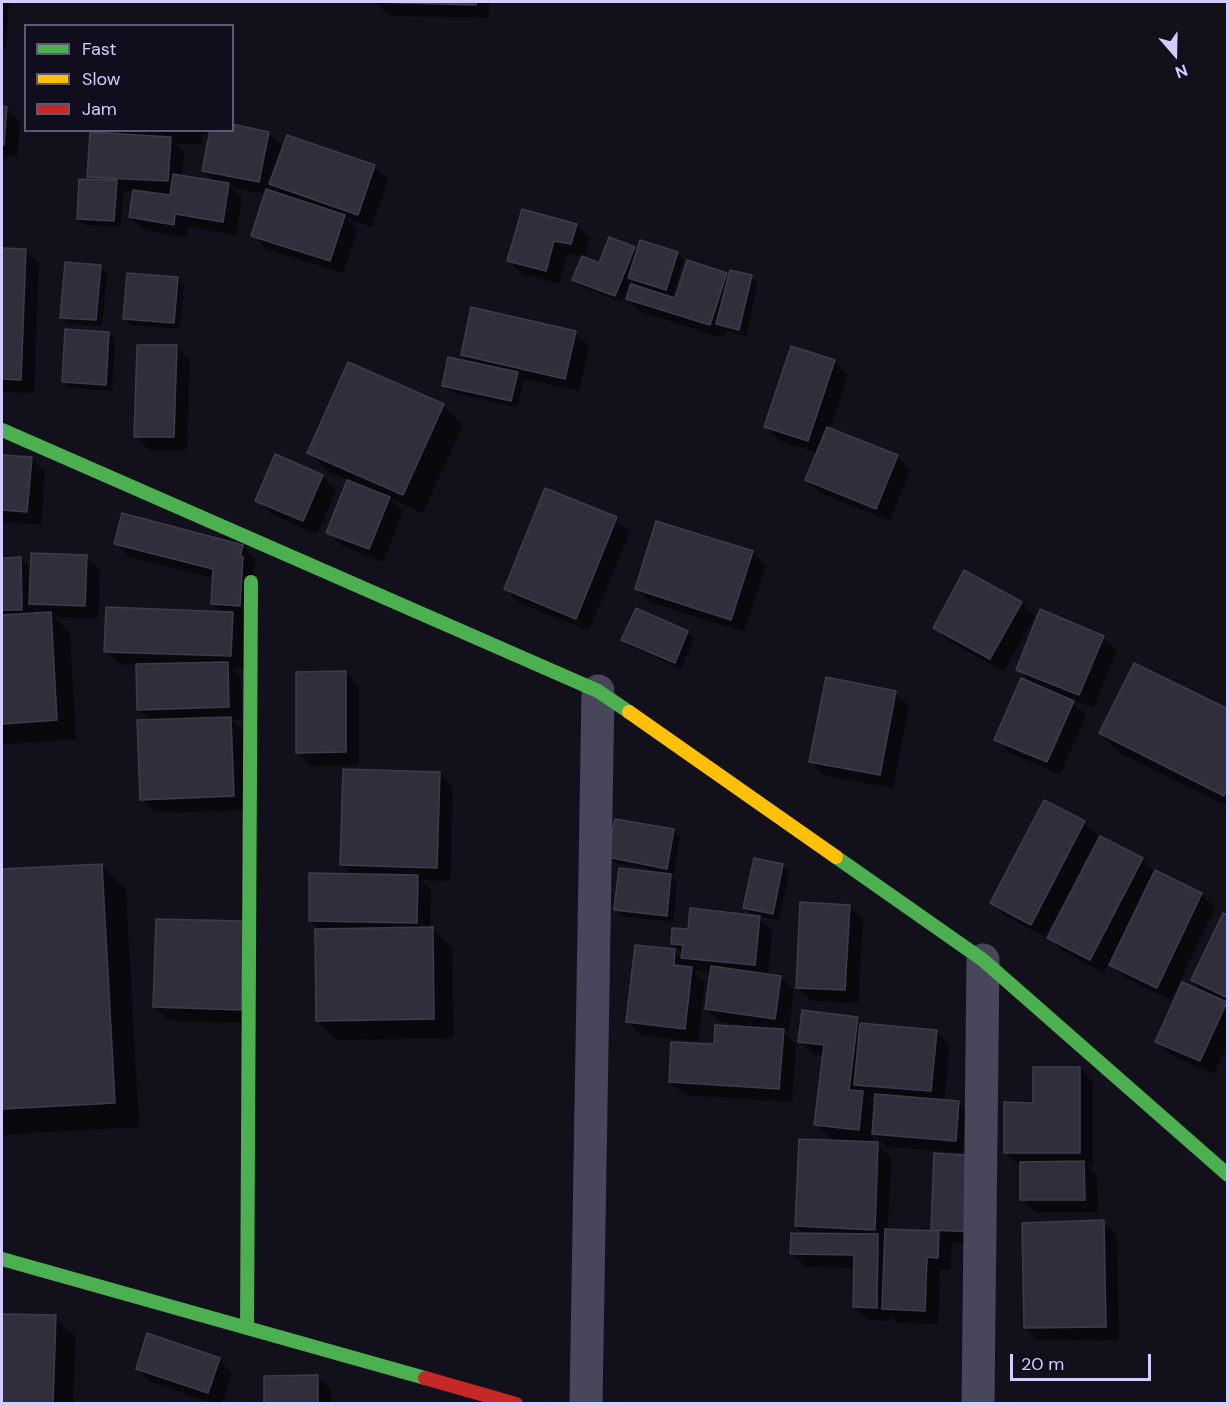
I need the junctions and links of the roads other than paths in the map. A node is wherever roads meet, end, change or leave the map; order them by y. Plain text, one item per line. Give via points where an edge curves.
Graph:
1 (2, 430) edge
2 (251, 582) dead end
3 (598, 691) junction
4 (983, 960) junction
5 (1227, 1175) edge
6 (2, 1259) edge
7 (247, 1328) junction
8 (516, 1404) edge
9 (586, 1404) edge
10 (978, 1404) edge

1 - 3 street
2 - 7 street
3 - 4 street
3 - 9 street
4 - 5 street
4 - 10 street
6 - 7 street
7 - 8 street

